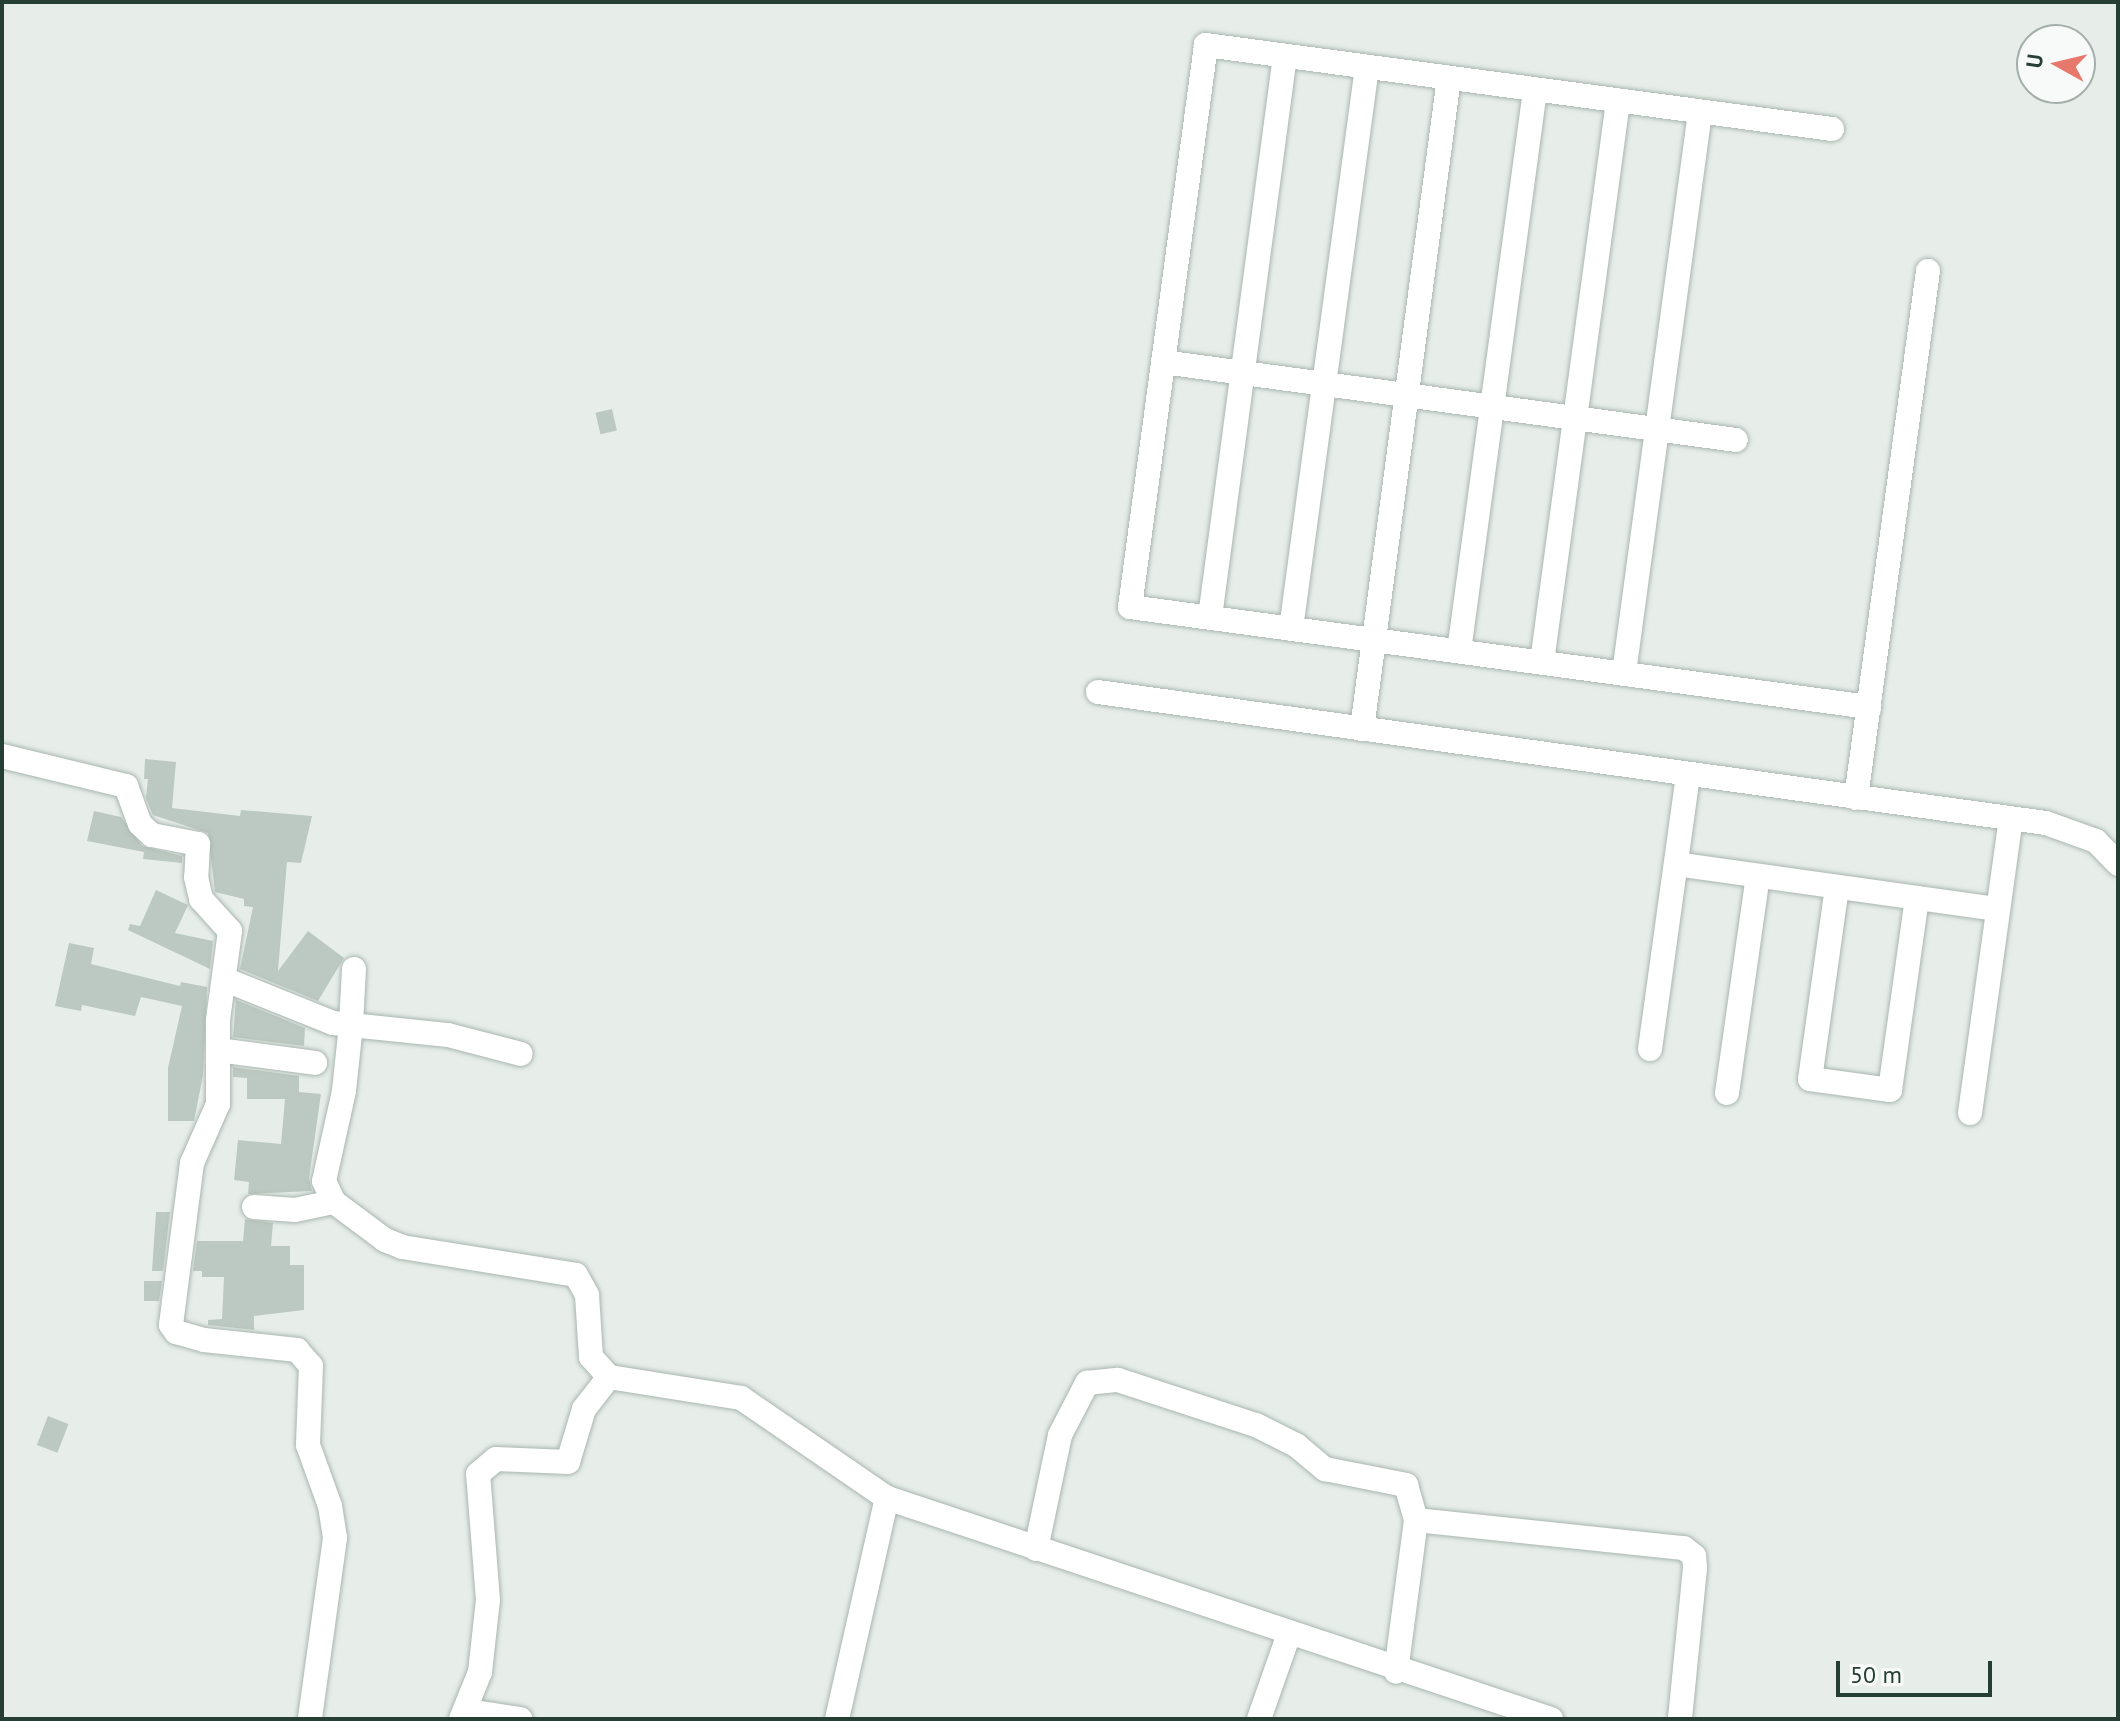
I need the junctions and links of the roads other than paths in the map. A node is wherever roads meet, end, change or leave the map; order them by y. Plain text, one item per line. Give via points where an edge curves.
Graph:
1 (1285, 56) junction
2 (1367, 67) junction
3 (1449, 78) junction
4 (1535, 90) junction
5 (1618, 101) junction
6 (1700, 112) junction
7 (1832, 129) dead end
8 (1928, 271) dead end
9 (1163, 362) junction
10 (1243, 373) junction
11 (1324, 384) junction
12 (1406, 395) junction
13 (1492, 407) junction
14 (1575, 418) junction
15 (1657, 429) junction
16 (1736, 440) dead end
17 (1210, 617) junction
18 (1291, 629) junction
19 (1373, 639) junction
20 (1459, 651) junction
21 (1542, 662) junction
22 (1624, 673) junction
23 (1098, 692) dead end
24 (1869, 707) junction
25 (1362, 729) junction
26 (2, 756) edge
27 (1688, 775) junction
28 (1856, 798) junction
29 (2011, 819) junction
30 (1676, 864) junction
31 (2118, 864) edge
32 (1758, 876) junction
33 (1837, 887) junction
34 (1917, 898) junction
35 (1998, 909) junction
36 (354, 969) dead end
37 (226, 980) junction
38 (351, 1025) junction
39 (1650, 1049) dead end
40 (218, 1050) junction
41 (521, 1054) dead end
42 (315, 1063) dead end
43 (1727, 1093) dead end
44 (1970, 1113) dead end
45 (334, 1202) junction
46 (254, 1207) dead end
47 (609, 1377) junction
48 (887, 1498) junction
49 (1416, 1520) junction
50 (1036, 1549) junction
51 (1289, 1634) junction
52 (1396, 1672) junction
53 (465, 1715) edge
54 (310, 1719) edge
55 (520, 1719) edge
56 (837, 1719) edge
57 (1259, 1719) edge
58 (1551, 1719) edge
59 (1680, 1719) edge

1 - 2 street
1 - 9 street via 1206,45
1 - 10 street
2 - 3 street
2 - 11 street
3 - 4 street
3 - 12 street
4 - 5 street
4 - 13 street
5 - 6 street
5 - 14 street
6 - 7 street
6 - 15 street
8 - 24 street
9 - 10 street
9 - 17 street via 1130,607
10 - 11 street
10 - 17 street
11 - 12 street
11 - 18 street
12 - 13 street
12 - 19 street
13 - 14 street
13 - 20 street
14 - 15 street
14 - 21 street
15 - 16 street
15 - 22 street
17 - 18 street
18 - 19 street
19 - 20 street
19 - 25 street
20 - 21 street
21 - 22 street
22 - 24 street
23 - 25 street
24 - 28 street
25 - 27 street
26 - 37 street via 126,786 140,824 152,835 198,844 201,899 230,931
27 - 28 street
27 - 30 street
28 - 29 street
29 - 31 street via 2070,829 2096,841
29 - 35 street
30 - 32 street
30 - 39 street
32 - 33 street
32 - 43 street
33 - 34 street
33 - 34 street via 1810,1079 1890,1090
34 - 35 street
35 - 44 street
36 - 38 street
37 - 38 street via 333,1023
37 - 40 street
38 - 41 street via 448,1035
38 - 45 street via 344,1091 324,1181
40 - 42 street
40 - 54 street via 218,1104 192,1163 171,1325 176,1332 204,1340 297,1350 311,1366 308,1445 330,1506 335,1538
45 - 46 street via 295,1210
45 - 47 street via 402,1247 576,1275 587,1295 591,1357
47 - 48 street via 741,1398
47 - 53 street via 584,1409 568,1462 496,1459 478,1474 488,1600 480,1672
48 - 50 street
48 - 56 street
49 - 50 street via 1406,1485 1393,1479 1325,1469 1296,1445 1256,1425 1102,1378 1087,1383 1060,1435
49 - 52 street
49 - 59 street via 1684,1548 1694,1556 1695,1568
50 - 51 street
51 - 52 street
51 - 57 street
52 - 58 street
53 - 55 street

